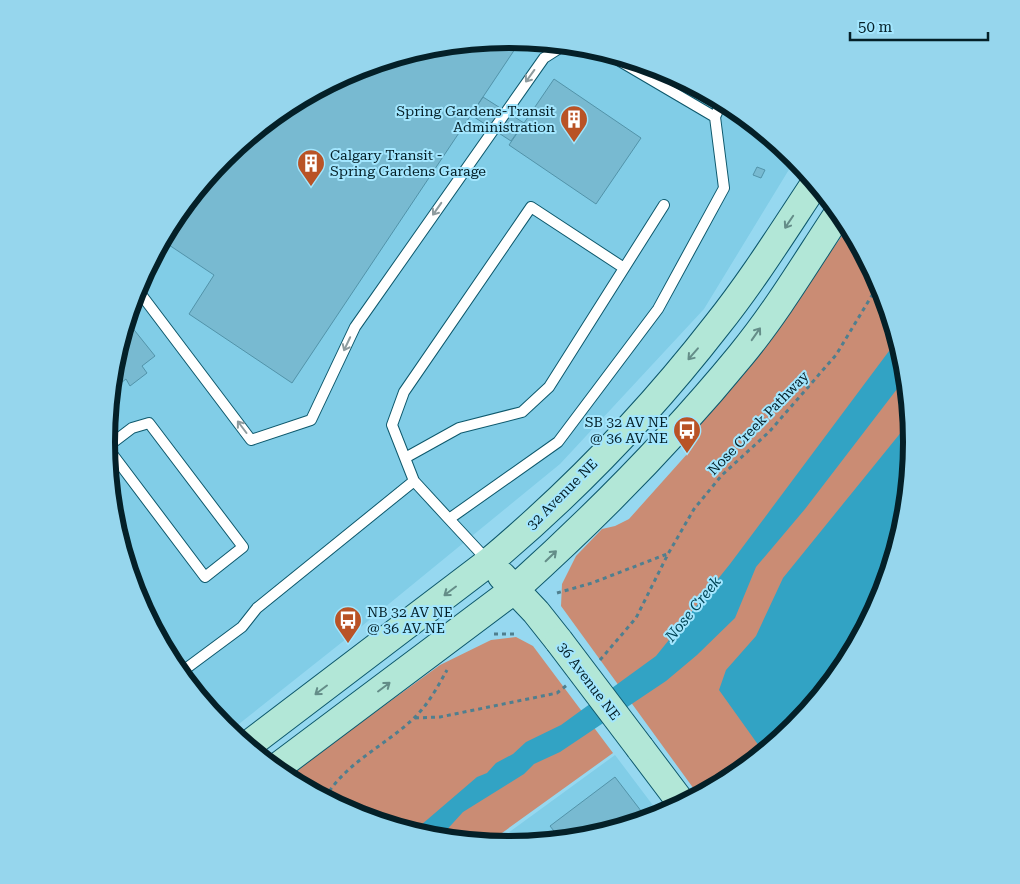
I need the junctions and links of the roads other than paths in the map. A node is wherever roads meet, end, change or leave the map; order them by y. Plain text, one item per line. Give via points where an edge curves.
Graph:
1 (556, 50) edge
2 (627, 65) edge
3 (719, 108) edge
4 (715, 117) junction
5 (812, 188) edge
6 (664, 205) dead end
7 (835, 219) edge
8 (624, 268) junction
9 (143, 297) edge
10 (115, 441) edge
11 (116, 458) edge
12 (405, 458) junction
13 (414, 481) junction
14 (449, 519) junction
15 (489, 562) junction
16 (515, 589) junction
17 (187, 668) edge
18 (253, 741) edge
19 (282, 764) edge
20 (678, 799) edge

1 -> 9 lane via 544,58 355,327 311,420 251,440
2 - 4 lane
3 - 4 lane
4 - 14 lane via 724,188 658,309 558,442
5 -> 15 main road, 32 Avenue NE via 717,326 631,426
6 - 8 lane
16 -> 7 main road via 658,448 742,354
8 - 12 lane via 548,387 522,412 459,428
8 - 12 lane via 531,207 404,392 392,425
10 - 11 lane via 132,428 149,423 243,547 205,577
12 - 13 lane
13 - 14 lane
13 - 17 lane via 257,608 242,627
14 - 15 lane
15 - 16 main road, 36 Avenue NE
15 -> 18 main road, 32 Avenue NE
19 -> 16 main road
16 - 20 main road, 36 Avenue NE, bridge via 559,641

